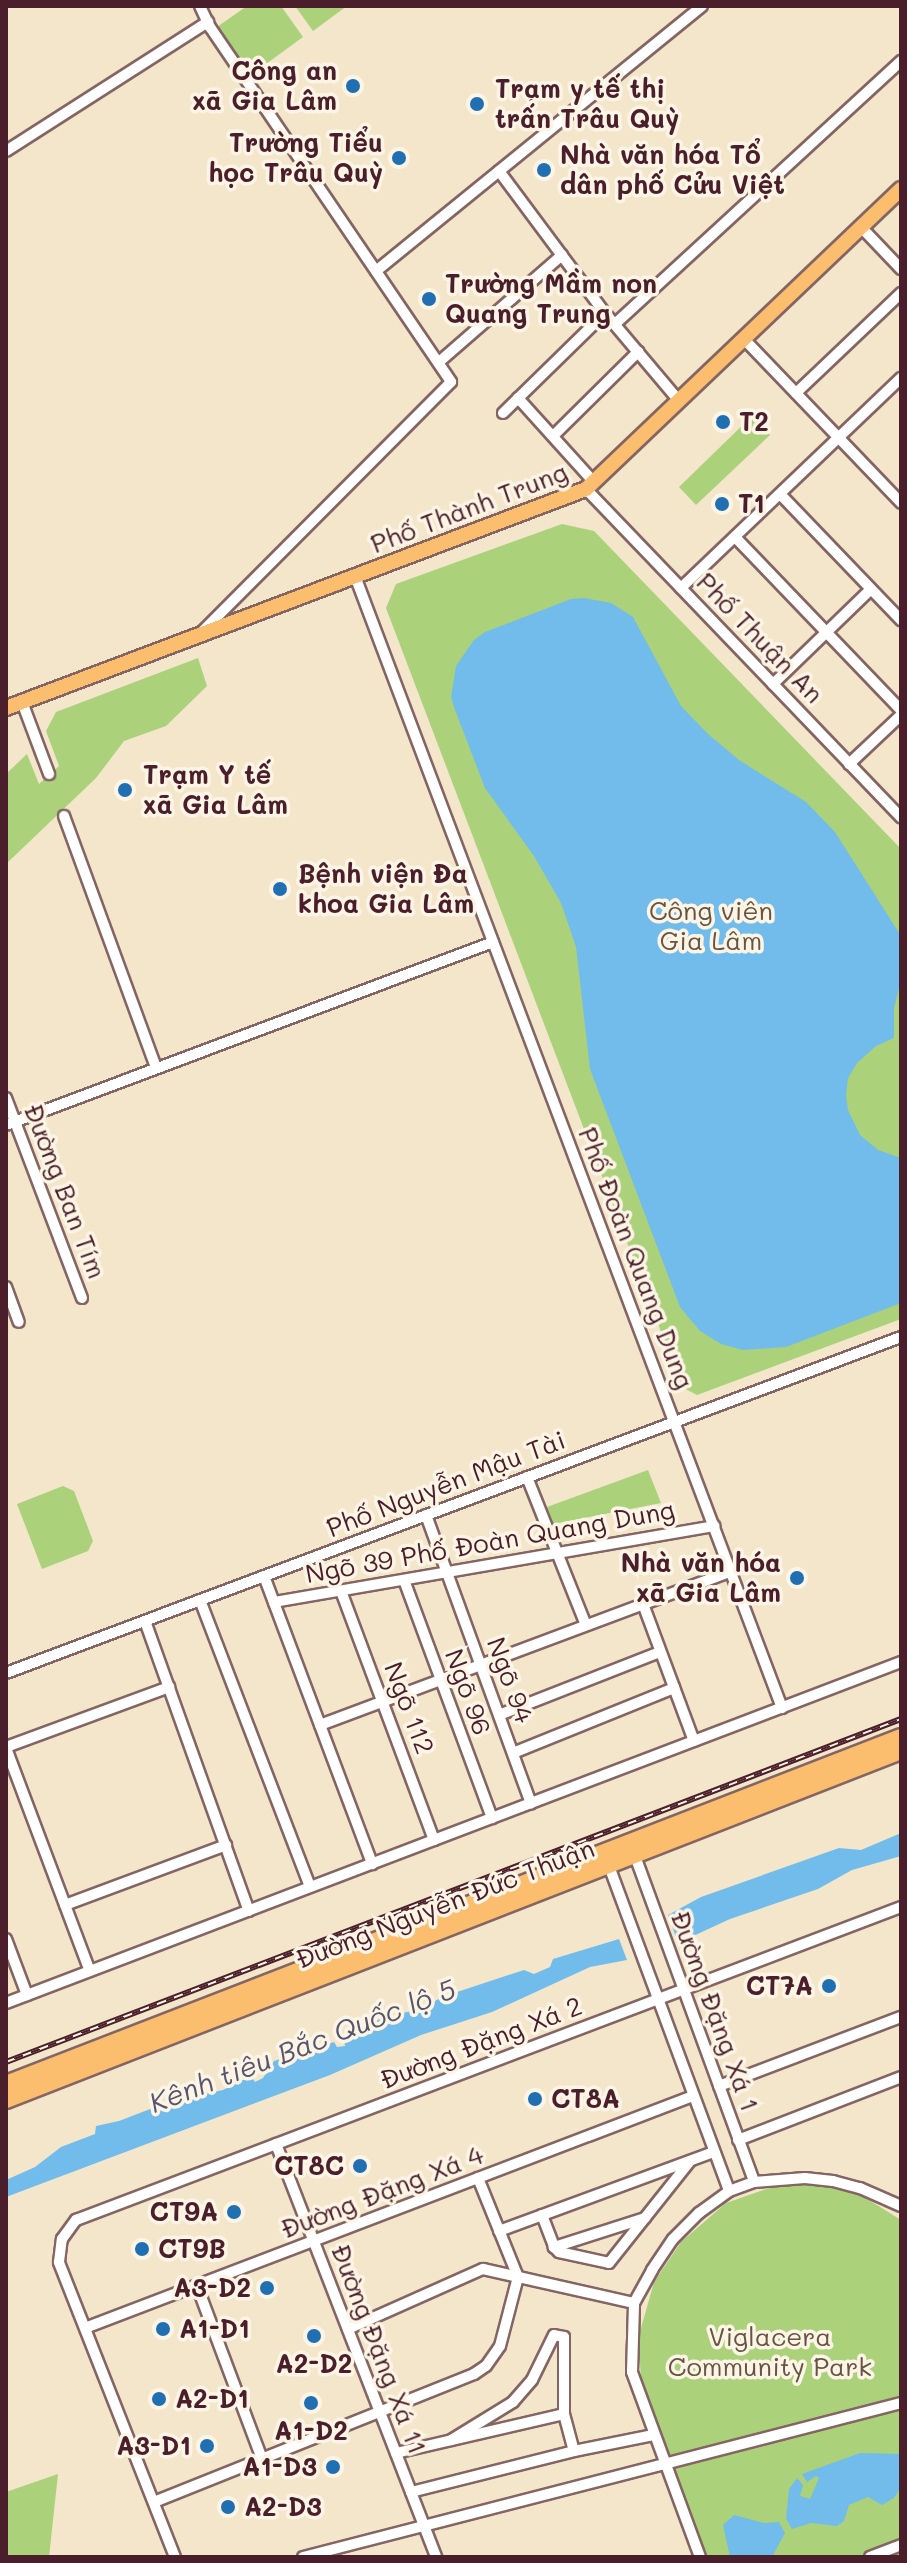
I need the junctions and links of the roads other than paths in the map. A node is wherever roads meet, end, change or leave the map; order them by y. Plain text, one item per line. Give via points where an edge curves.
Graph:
1 (200, 6) edge
2 (702, 6) edge
3 (208, 22) junction
4 (901, 61) edge
5 (6, 151) edge
6 (499, 171) junction
7 (901, 189) edge
8 (861, 227) junction
9 (562, 255) junction
10 (901, 269) edge
11 (376, 271) junction
12 (901, 293) edge
13 (605, 313) junction
14 (615, 324) junction
15 (744, 339) junction
16 (638, 352) junction
17 (439, 362) junction
18 (901, 378) edge
19 (796, 393) junction
20 (518, 398) junction
21 (679, 401) junction
22 (503, 413) dead end
23 (553, 436) junction
24 (839, 438) junction
25 (590, 486) junction
26 (780, 494) junction
27 (899, 496) edge
28 (735, 537) junction
29 (355, 576) junction
30 (681, 588) junction
31 (871, 589) junction
32 (901, 620) edge
33 (826, 632) junction
34 (199, 635) junction
35 (773, 684) junction
36 (22, 702) junction
37 (6, 708) edge
38 (901, 712) edge
39 (849, 764) junction
40 (49, 774) dead end
41 (64, 816) dead end
42 (901, 818) edge
43 (493, 942) junction
44 (156, 1067) junction
45 (6, 1098) edge
46 (10, 1123) edge
47 (6, 1287) edge
48 (82, 1298) dead end
49 (19, 1322) dead end
50 (901, 1337) edge
51 (675, 1422) junction
52 (527, 1477) junction
53 (426, 1515) junction
54 (714, 1526) junction
55 (558, 1553) junction
56 (731, 1571) junction
57 (447, 1572) junction
58 (264, 1576) junction
59 (404, 1580) junction
60 (341, 1591) junction
61 (200, 1600) junction
62 (274, 1602) junction
63 (643, 1604) junction
64 (145, 1621) junction
65 (586, 1625) junction
66 (660, 1652) junction
67 (901, 1662) edge
68 (481, 1664) junction
69 (6, 1673) edge
70 (440, 1680) junction
71 (169, 1687) junction
72 (674, 1688) junction
73 (383, 1701) junction
74 (782, 1708) junction
75 (499, 1715) junction
76 (320, 1725) junction
77 (901, 1737) edge
78 (694, 1741) junction
79 (6, 1747) edge
80 (901, 1751) edge
81 (513, 1753) junction
82 (531, 1803) junction
83 (492, 1818) junction
84 (434, 1840) junction
85 (226, 1845) junction
86 (633, 1849) junction
87 (606, 1859) junction
88 (372, 1864) junction
89 (310, 1887) junction
90 (65, 1905) junction
91 (901, 1907) edge
92 (249, 1911) junction
93 (6, 1939) edge
94 (90, 1971) junction
95 (684, 1989) junction
96 (27, 1995) junction
97 (658, 1999) junction
98 (6, 2003) edge
99 (901, 2017) edge
100 (901, 2077) edge
101 (6, 2084) edge
102 (719, 2086) junction
103 (693, 2096) junction
104 (6, 2100) edge
105 (738, 2140) junction
106 (276, 2144) junction
107 (714, 2152) junction
108 (690, 2161) junction
109 (478, 2178) junction
110 (754, 2182) junction
111 (729, 2191) junction
112 (900, 2204) edge
113 (542, 2215) junction
114 (645, 2218) junction
115 (499, 2231) junction
116 (314, 2241) junction
117 (554, 2247) junction
118 (518, 2277) junction
119 (197, 2286) junction
120 (634, 2303) junction
121 (85, 2328) junction
122 (348, 2329) junction
123 (901, 2403) edge
124 (380, 2412) junction
125 (564, 2414) junction
126 (653, 2435) junction
127 (451, 2440) junction
128 (574, 2451) junction
129 (396, 2453) junction
130 (262, 2459) junction
131 (664, 2463) junction
132 (411, 2492) junction
133 (154, 2502) junction
134 (424, 2526) junction
135 (901, 2545) edge
136 (175, 2557) edge
137 (303, 2557) edge
138 (436, 2557) edge
139 (700, 2557) edge
140 (870, 2557) edge

1 - 3 street
2 - 6 street
3 - 5 street
3 - 11 street
4 - 14 street
6 - 9 street
6 - 11 street
7 - 8 main road, Phố Thành Trung
8 - 10 street
8 - 15 main road, Phố Thành Trung
9 - 13 street
9 - 17 street
11 - 17 street
12 - 19 street
13 - 14 street
13 - 20 street
14 - 16 street
15 - 19 street
15 - 21 main road, Phố Thành Trung
16 - 21 street
16 - 23 street
17 - 34 street via 451,382
18 - 24 street
19 - 24 street
20 - 22 street
20 - 23 street, Phố Thuận An
21 - 25 main road, Phố Thành Trung
23 - 25 street, Phố Thuận An
24 - 26 street
24 - 27 street
25 - 29 main road, Phố Thành Trung
25 - 30 street, Phố Thuận An
26 - 28 street
26 - 31 street
28 - 30 street
28 - 33 street
29 - 34 main road, Phố Thành Trung
29 - 43 street, Phố Đoàn Quang Dung
30 - 35 street, Phố Thuận An
31 - 32 street
31 - 33 street
33 - 35 street
33 - 38 street
34 - 36 main road, Phố Thành Trung
35 - 39 street, Phố Thuận An
36 - 37 main road, Phố Thành Trung
36 - 40 street
38 - 39 street
39 - 42 street, Phố Thuận An
41 - 44 street
43 - 44 street
43 - 51 street, Phố Đoàn Quang Dung
44 - 46 street
45 - 46 street, Đường Ban Tím
46 - 48 street, Đường Ban Tím
47 - 49 street
50 - 51 street, Phố Nguyễn Mậu Tài
51 - 52 street, Phố Nguyễn Mậu Tài
51 - 54 street, Phố Đoàn Quang Dung
52 - 53 street, Phố Nguyễn Mậu Tài
52 - 55 street
53 - 57 street, Ngõ 94
53 - 58 street, Phố Nguyễn Mậu Tài
54 - 55 street, Ngõ 39 Phố Đoàn Quang Dung
54 - 56 street, Phố Đoàn Quang Dung
55 - 57 street, Ngõ 39 Phố Đoàn Quang Dung
55 - 65 street
56 - 63 street
56 - 74 street, Phố Đoàn Quang Dung
57 - 59 street, Ngõ 39 Phố Đoàn Quang Dung
57 - 68 street, Ngõ 94
58 - 61 street, Phố Nguyễn Mậu Tài
58 - 62 street
59 - 60 street, Ngõ 39 Phố Đoàn Quang Dung
59 - 70 street, Ngõ 96
60 - 62 street, Ngõ 39 Phố Đoàn Quang Dung
60 - 73 street, Ngõ 112
61 - 64 street, Phố Nguyễn Mậu Tài
61 - 89 street
62 - 76 street
63 - 65 street
63 - 66 street
64 - 69 street, Phố Nguyễn Mậu Tài
64 - 71 street
65 - 68 street
66 - 72 street
66 - 75 street
67 - 74 street
68 - 70 street
68 - 75 street, Ngõ 94
70 - 73 street
70 - 83 street, Ngõ 96
71 - 79 street
71 - 85 street
72 - 78 street
72 - 81 street
73 - 76 street
73 - 84 street, Ngõ 112
74 - 78 street
75 - 81 street, Ngõ 94
76 - 88 street
77 - 86 highway, Đường Nguyễn Đức Thuận
78 - 82 street
79 - 90 street
80 - 86 highway, Đường Nguyễn Đức Thuận
81 - 82 street, Ngõ 94
82 - 83 street
83 - 84 street
84 - 88 street
85 - 90 street
85 - 92 street
86 - 87 highway, Đường Nguyễn Đức Thuận
86 - 95 street, Đường Đặng Xá 1
87 - 97 street, Đường Đặng Xá 1
87 - 101 highway, Đường Nguyễn Đức Thuận
87 - 104 highway, Đường Nguyễn Đức Thuận
88 - 89 street
89 - 92 street
90 - 94 street
91 - 95 street, Đường Đặng Xá 2
92 - 94 street
93 - 96 street
94 - 96 street
95 - 97 street, Đường Đặng Xá 2
95 - 102 street, Đường Đặng Xá 1
96 - 98 street
97 - 103 street, Đường Đặng Xá 1
97 - 106 street, Đường Đặng Xá 2
99 - 102 street
100 - 105 street
102 - 105 street, Đường Đặng Xá 1
103 - 107 street, Đường Đặng Xá 1
103 - 109 street, Đường Đặng Xá 4
105 - 110 street, Đường Đặng Xá 1
106 - 116 street, Đường Đặng Xá 11
106 - 121 street, Đường Đặng Xá 2 via 76,2220 62,2239 59,2262
107 - 108 street
107 - 111 street, Đường Đặng Xá 1
108 - 113 street
108 - 114 street
109 - 115 street
109 - 116 street, Đường Đặng Xá 4
110 - 111 street
110 - 112 street via 833,2181
111 - 120 street via 673,2239
113 - 115 street
113 - 117 street
114 - 117 street
114 - 117 street via 609,2263
115 - 118 street
116 - 119 street, Đường Đặng Xá 4
116 - 122 street, Đường Đặng Xá 11
118 - 120 street
118 - 122 street via 483,2269
118 - 124 street via 500,2346 486,2366
119 - 121 street, Đường Đặng Xá 4
119 - 130 street
120 - 126 street via 632,2372
121 - 133 street
122 - 124 street, Đường Đặng Xá 11
123 - 131 street
124 - 129 street, Đường Đặng Xá 11
124 - 130 street
125 - 127 street
125 - 127 street via 564,2337 554,2335 532,2380 513,2402
125 - 128 street
126 - 128 street
126 - 131 street
127 - 129 street
128 - 132 street
129 - 132 street, Đường Đặng Xá 11
130 - 133 street
131 - 134 street
131 - 139 street
132 - 134 street, Đường Đặng Xá 11
133 - 136 street
134 - 137 street
134 - 138 street, Đường Đặng Xá 11
135 - 140 street

